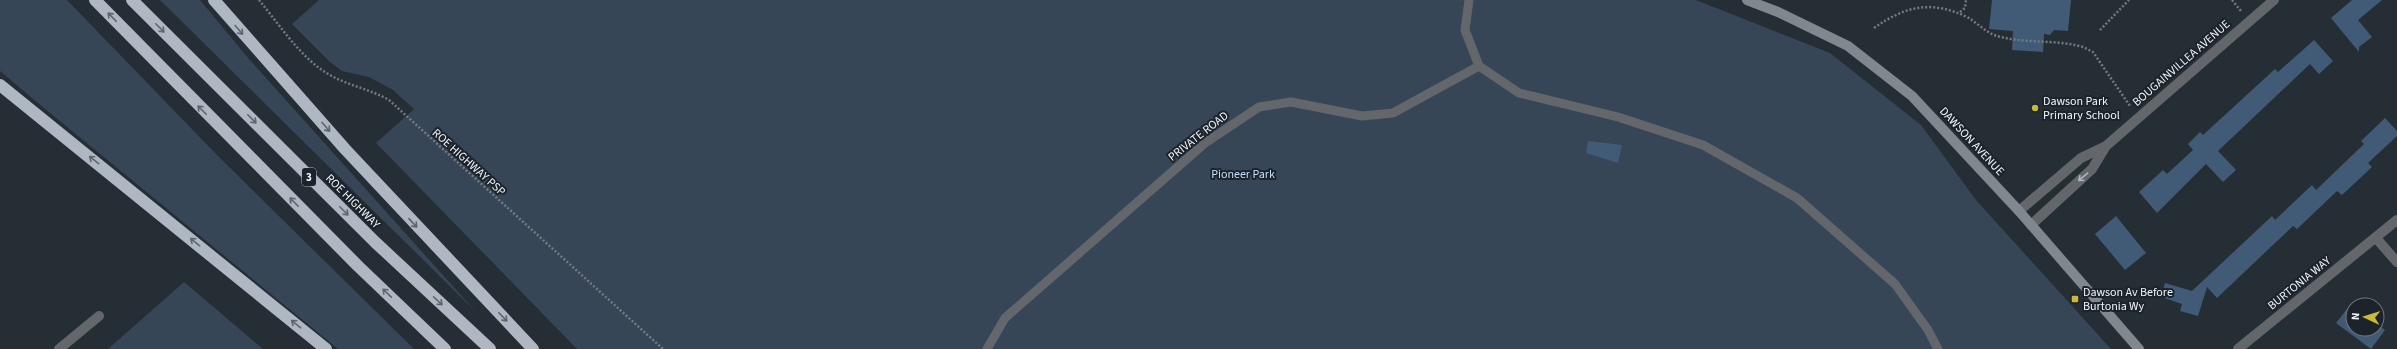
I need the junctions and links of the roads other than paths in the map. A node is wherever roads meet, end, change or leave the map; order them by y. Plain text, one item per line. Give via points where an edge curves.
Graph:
1 (95, 0) edge
2 (132, 0) edge
3 (214, 0) edge
4 (1469, 0) edge
5 (1747, 0) edge
6 (2274, 0) edge
7 (1479, 66) junction
8 (0, 85) edge
9 (2106, 146) junction
10 (2019, 211) junction
11 (2397, 220) edge
12 (2031, 225) junction
13 (2376, 238) junction
14 (2397, 262) edge
15 (99, 316) dead end
16 (59, 349) edge
17 (326, 349) edge
18 (445, 349) edge
19 (490, 349) edge
20 (533, 349) edge
21 (987, 349) edge
22 (1938, 349) edge
23 (2139, 349) edge
24 (2238, 349) edge

18 -> 1 highway, 3
2 -> 19 highway, ROE HIGHWAY / 3 via 375,242
3 -> 20 highway via 350,154
4 - 7 lane via 1465,30
5 - 10 main road, DAWSON AVENUE via 1848,46 1912,96
6 - 9 street, BOUGAINVILLEA AVENUE
7 - 21 lane, PRIVATE ROAD via 1393,113 1362,116 1291,102 1259,107 1206,143 1004,318
7 - 22 lane via 1519,93 1618,117 1703,145 1797,198 1895,284 1928,330
17 -> 8 highway
9 - 10 street, BOUGAINVILLEA AVENUE via 2081,158
9 -> 12 street, BOUGAINVILLEA AVENUE via 2092,170
10 - 12 main road, DAWSON AVENUE
11 - 13 street, BURTONIA WAY
12 - 23 main road, DAWSON AVENUE
13 - 14 street
13 - 24 street, BURTONIA WAY
15 - 16 street

